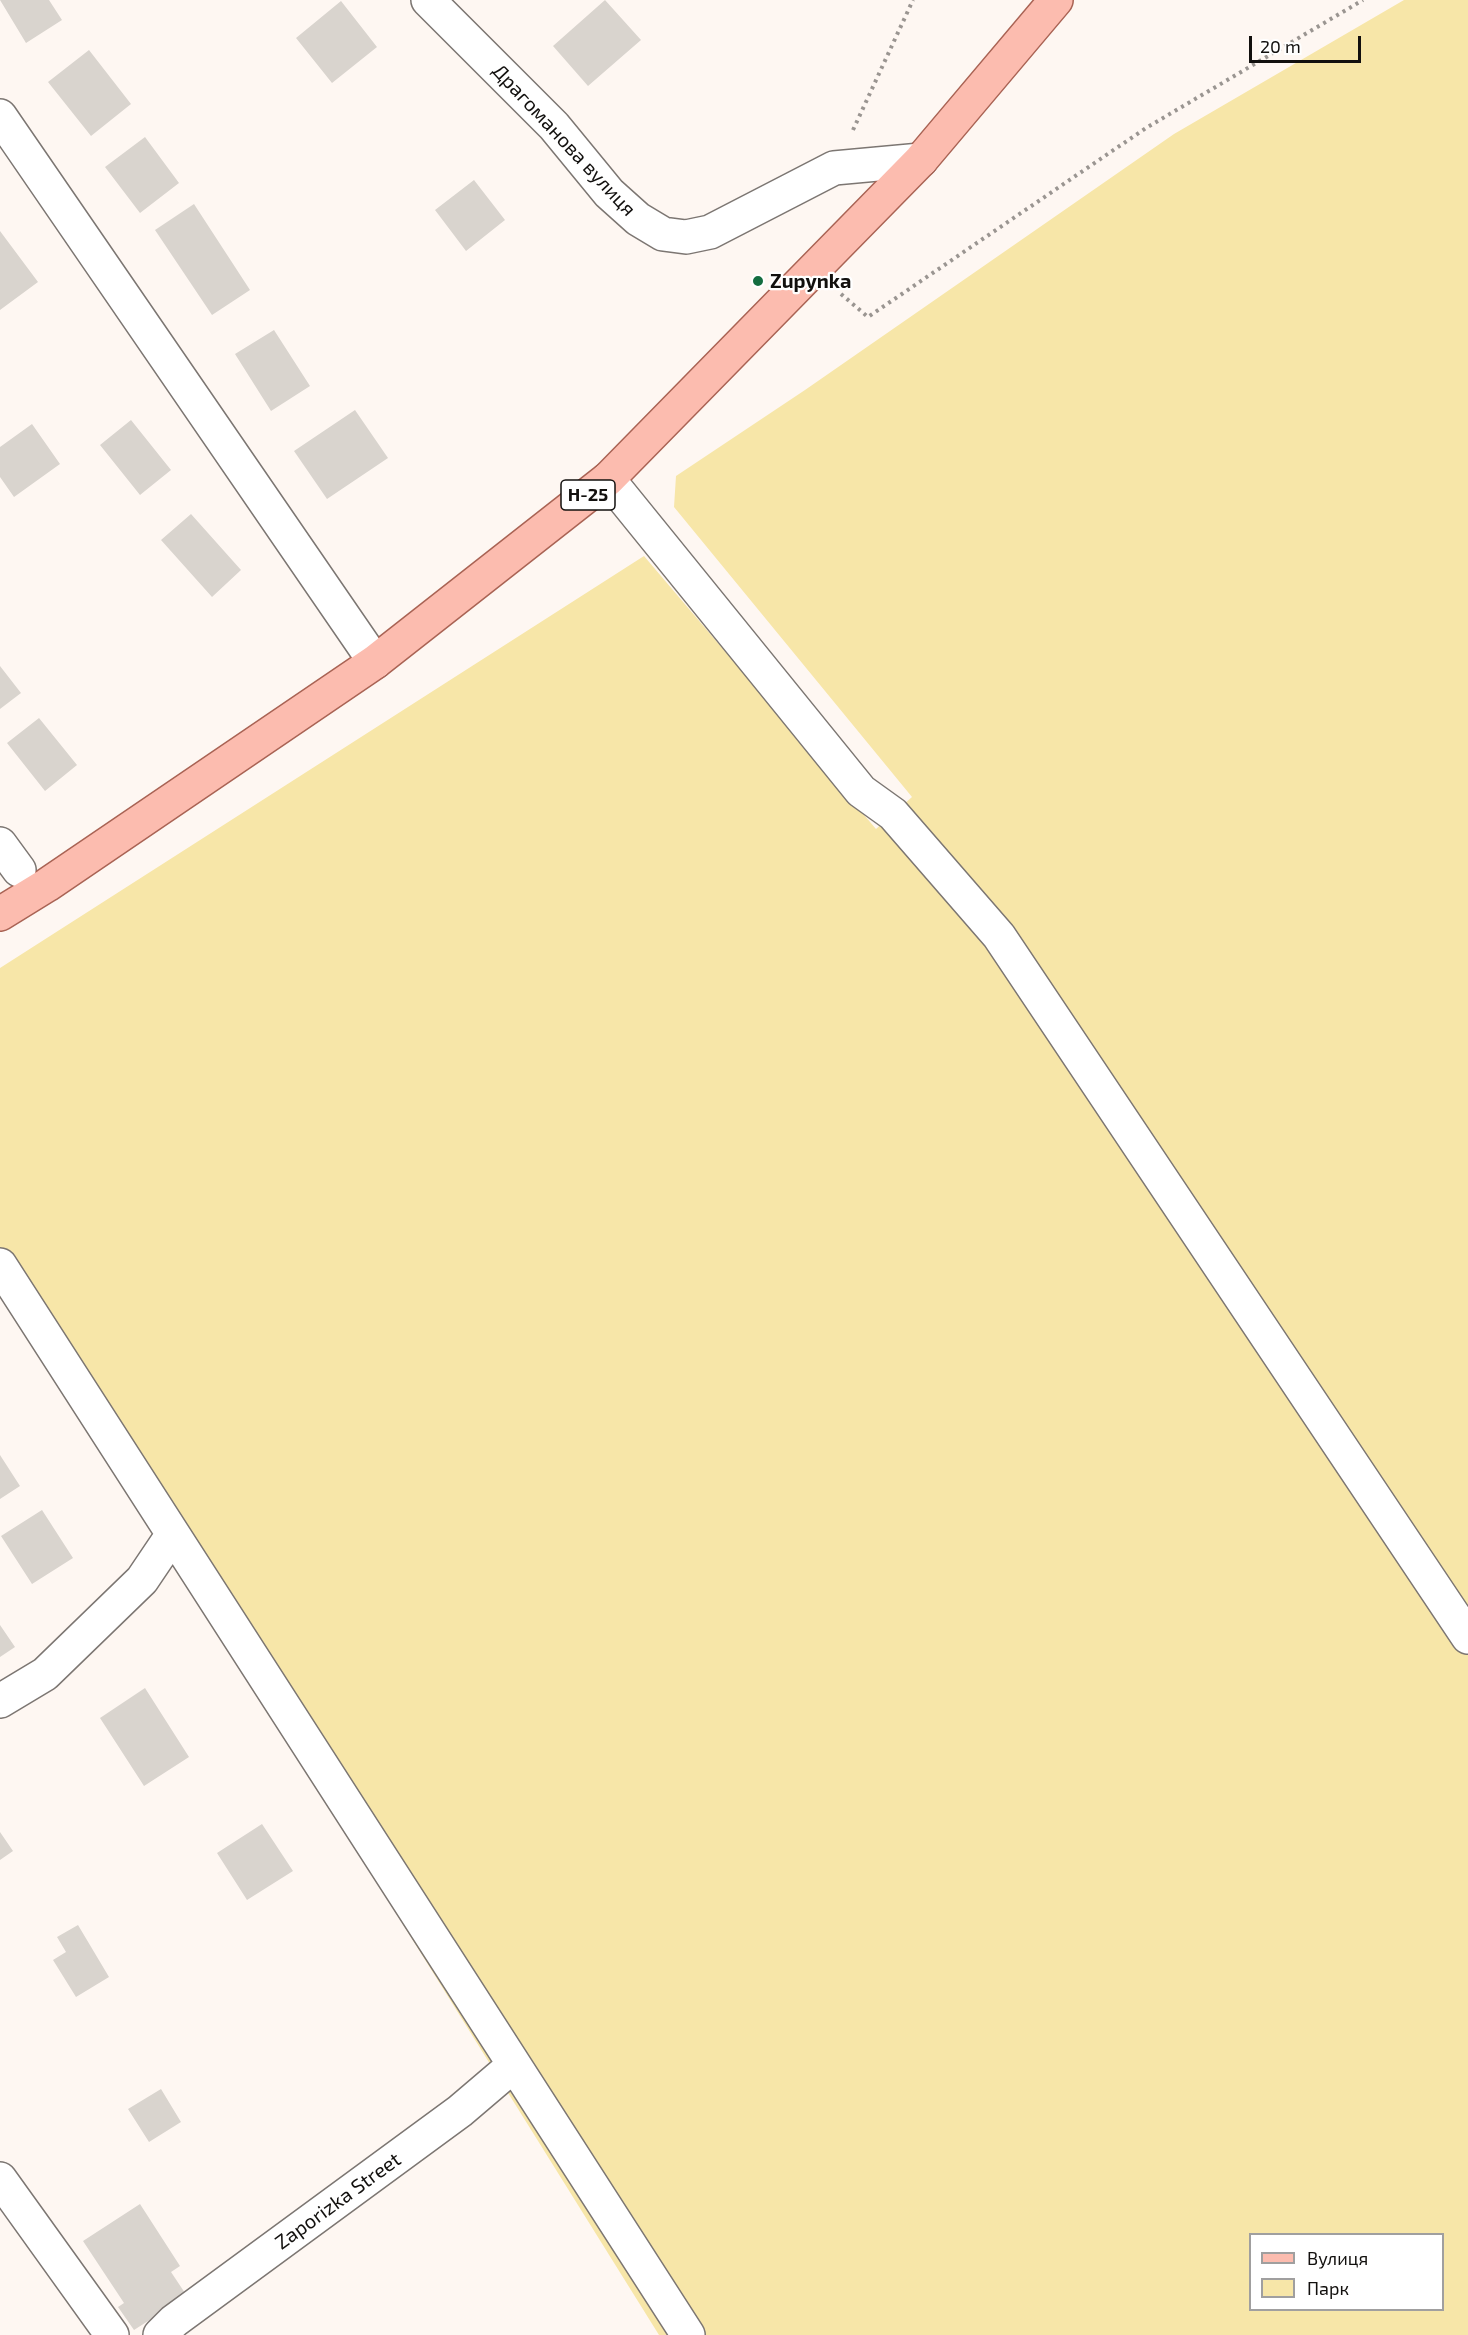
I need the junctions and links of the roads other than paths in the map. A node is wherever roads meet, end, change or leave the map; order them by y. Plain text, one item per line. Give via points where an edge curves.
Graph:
1 (428, 0) edge
2 (1056, 0) edge
3 (0, 116) edge
4 (921, 160) junction
5 (608, 479) junction
6 (375, 662) junction
7 (18, 869) edge
8 (0, 914) edge
9 (0, 1265) edge
10 (173, 1534) junction
11 (1468, 1637) edge
12 (0, 1701) edge
13 (514, 2065) junction
14 (0, 2179) edge
15 (112, 2335) edge
16 (160, 2335) edge
17 (688, 2335) edge

1 - 4 street, Драгоманова вулиця via 554,126 609,193 638,219 663,234 686,237 710,232 834,168
2 - 4 main road, Н-25
3 - 6 street
4 - 5 main road, Н-25
5 - 6 main road, Н-25
5 - 11 street via 861,792 893,814 999,936
6 - 7 main road, Н-25
7 - 8 main road, Н-25
9 - 10 street
10 - 12 street via 142,1580 45,1674
10 - 13 street
13 - 16 street, Zaporizka Street via 460,2111
13 - 17 street
14 - 15 street

